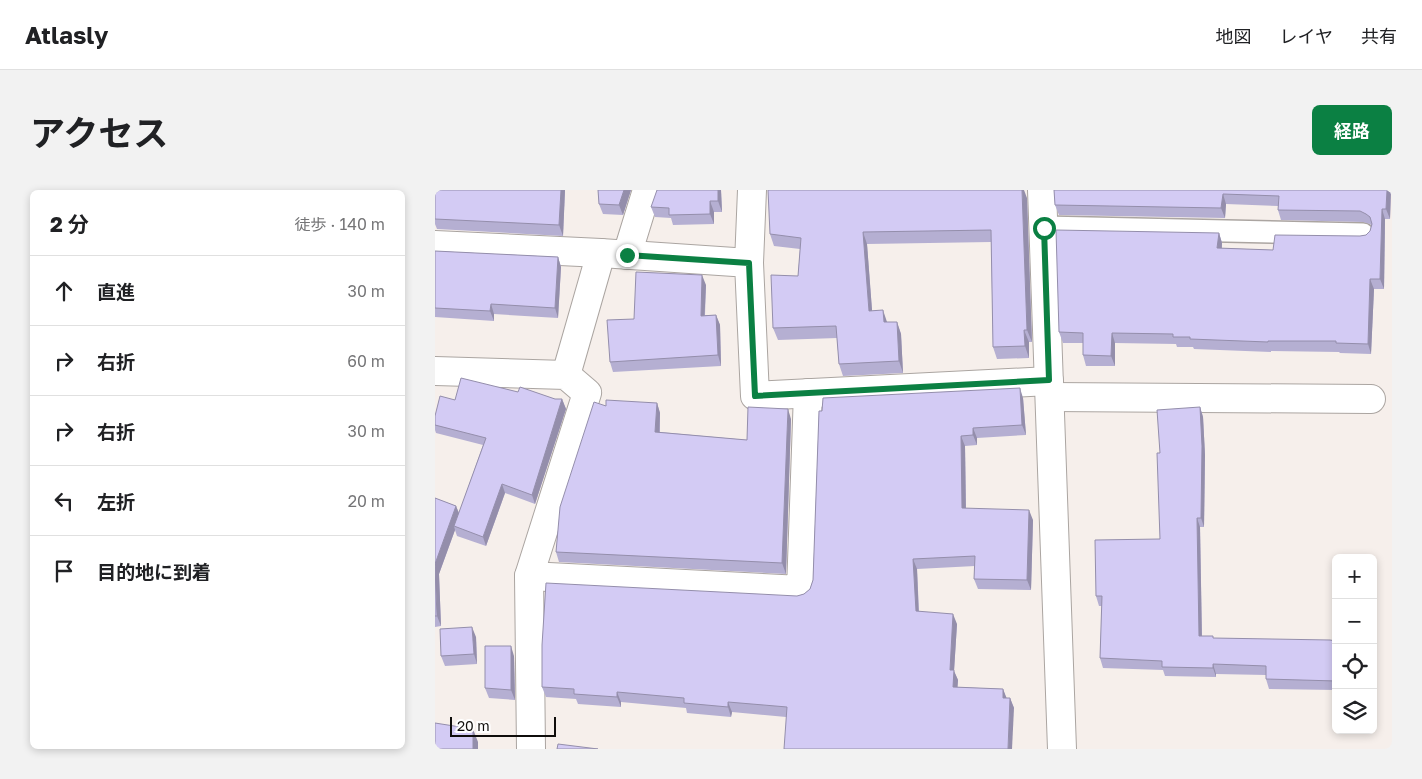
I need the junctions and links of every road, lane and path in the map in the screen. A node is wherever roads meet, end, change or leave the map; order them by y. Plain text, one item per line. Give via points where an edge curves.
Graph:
1 (647, 190) edge
2 (752, 190) edge
3 (1042, 190) edge
4 (1044, 228) junction
5 (1363, 234) edge
6 (435, 245) edge
7 (614, 254) junction
8 (749, 263) junction
9 (435, 371) edge
10 (566, 375) junction
11 (1049, 389) junction
12 (808, 393) junction
13 (1371, 399) dead end
14 (529, 576) junction
15 (531, 749) edge
16 (1062, 749) edge

1 - 7 street
2 - 8 street
3 - 4 street
4 - 5 lane
4 - 11 street
6 - 7 street
7 - 8 street
7 - 10 street
8 - 12 street via 755,396
9 - 10 street
10 - 14 street via 587,393
11 - 12 street
11 - 13 street
11 - 16 street
12 - 14 street via 801,590
14 - 15 street

